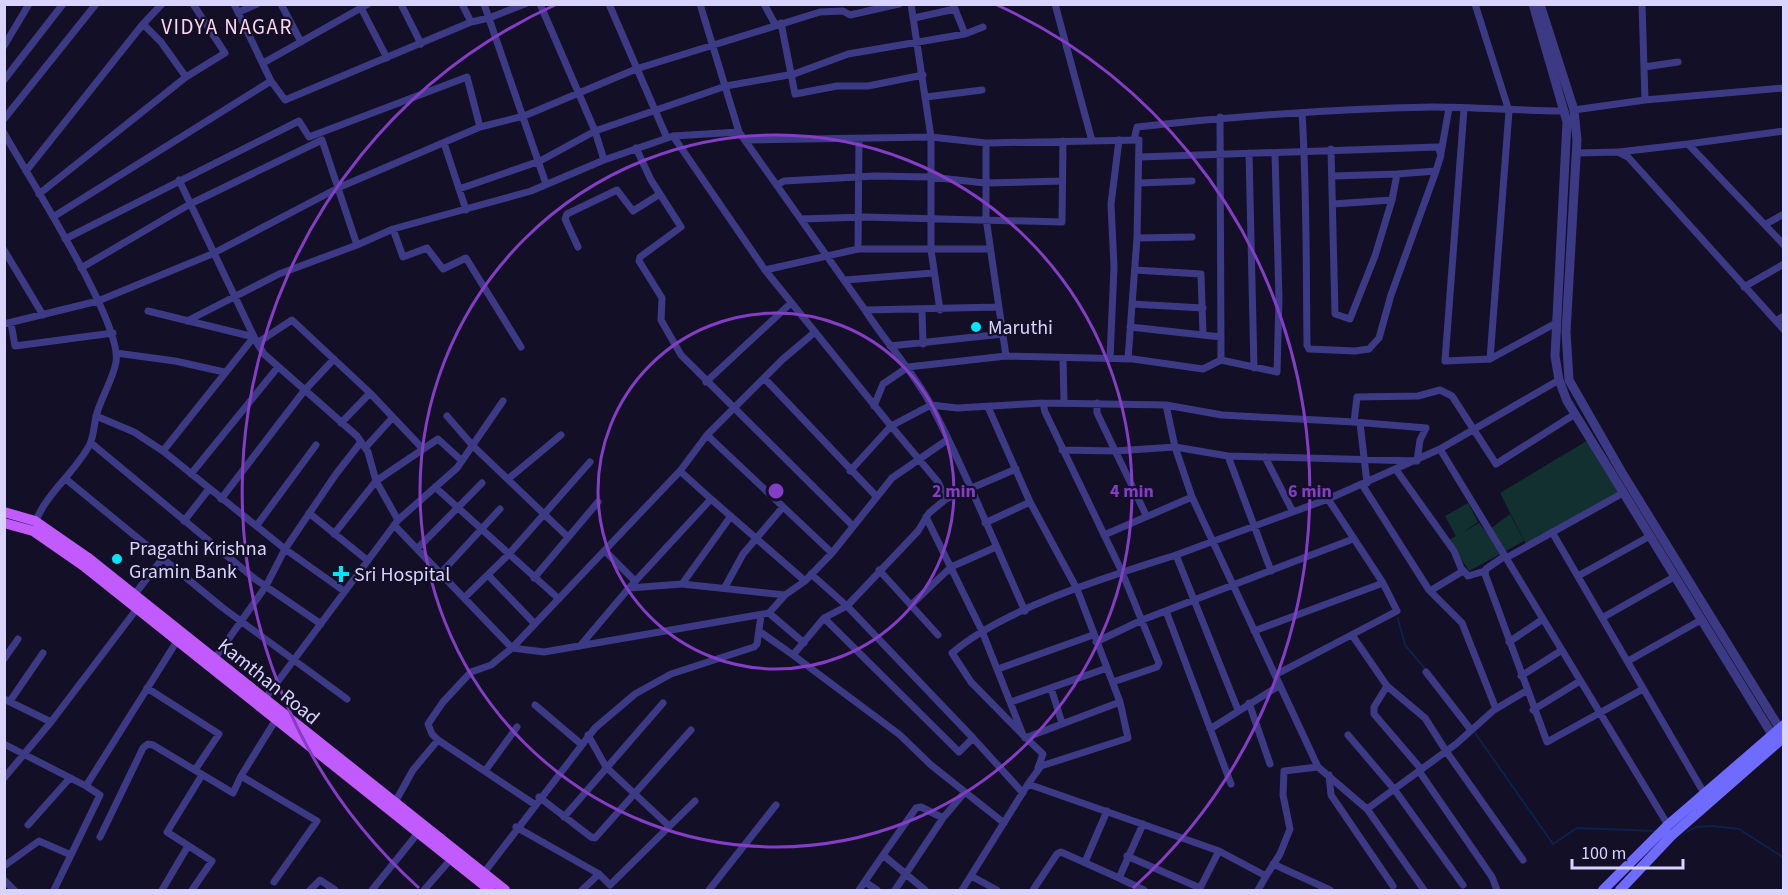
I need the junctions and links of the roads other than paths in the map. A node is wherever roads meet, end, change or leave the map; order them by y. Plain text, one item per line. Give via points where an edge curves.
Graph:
1 (29, 4) edge
2 (63, 4) edge
3 (96, 4) edge
4 (162, 4) edge
5 (193, 4) edge
6 (234, 4) edge
7 (257, 4) edge
8 (281, 4) edge
9 (401, 4) edge
10 (462, 4) edge
11 (484, 4) edge
12 (525, 4) edge
13 (540, 4) edge
14 (609, 4) edge
15 (700, 4) edge
16 (764, 4) edge
17 (899, 4) edge
18 (911, 4) edge
19 (1055, 4) edge
20 (1475, 4) edge
21 (1533, 4) edge
22 (1540, 4) edge
23 (1642, 4) edge
24 (363, 6) edge
25 (954, 7) edge
26 (819, 8) edge
27 (239, 12) junction
28 (489, 18) junction
29 (914, 18) junction
30 (471, 22) junction
31 (778, 23) junction
32 (143, 24) junction
33 (983, 27) dead end
34 (965, 34) junction
35 (919, 41) junction
36 (301, 42) junction
37 (421, 44) junction
38 (715, 45) junction
39 (4, 46) edge
40 (387, 58) junction
41 (265, 62) junction
42 (1678, 62) dead end
43 (1644, 67) junction
44 (636, 69) junction
45 (790, 74) junction
46 (923, 75) junction
47 (186, 78) junction
48 (4, 80) edge
49 (272, 81) junction
50 (726, 86) junction
51 (1784, 88) edge
52 (982, 90) dead end
53 (578, 93) junction
54 (926, 97) junction
55 (1645, 100) junction
56 (1449, 108) junction
57 (1464, 109) junction
58 (1570, 110) junction
59 (1509, 111) junction
60 (654, 113) junction
61 (1302, 114) junction
62 (524, 116) junction
63 (1220, 117) junction
64 (4, 118) edge
65 (480, 127) junction
66 (1784, 130) edge
67 (595, 131) junction
68 (739, 132) junction
69 (4, 133) edge
70 (670, 137) junction
71 (931, 137) junction
72 (859, 139) junction
73 (1119, 140) junction
74 (1134, 140) junction
75 (746, 141) junction
76 (1063, 141) junction
77 (1092, 141) junction
78 (444, 143) junction
79 (986, 143) junction
80 (1688, 144) junction
81 (636, 148) junction
82 (1331, 149) junction
83 (1220, 152) junction
84 (1304, 152) junction
85 (1617, 152) junction
86 (1249, 153) junction
87 (1577, 153) junction
88 (1275, 154) junction
89 (1441, 155) junction
90 (1140, 157) junction
91 (604, 160) junction
92 (540, 161) junction
93 (26, 171) junction
94 (1436, 171) junction
95 (1397, 174) junction
96 (1333, 176) junction
97 (930, 177) junction
98 (858, 178) junction
99 (179, 180) junction
100 (1062, 181) junction
101 (1192, 181) dead end
102 (985, 183) junction
103 (1139, 183) junction
104 (546, 184) junction
105 (777, 185) junction
106 (340, 188) junction
107 (459, 189) junction
108 (39, 194) junction
109 (660, 194) junction
110 (1392, 200) junction
111 (190, 204) junction
112 (1333, 204) junction
113 (466, 210) junction
114 (1784, 214) edge
115 (53, 217) junction
116 (859, 217) junction
117 (931, 218) junction
118 (987, 218) junction
119 (801, 219) junction
120 (1766, 224) junction
121 (393, 230) junction
122 (1192, 237) dead end
123 (1137, 238) junction
124 (65, 239) junction
125 (357, 245) junction
126 (1784, 245) edge
127 (578, 247) dead end
128 (858, 249) junction
129 (990, 249) junction
130 (4, 250) edge
131 (931, 250) junction
132 (212, 254) junction
133 (828, 255) junction
134 (1784, 264) edge
135 (81, 268) junction
136 (765, 270) junction
137 (1135, 270) junction
138 (933, 273) junction
139 (845, 280) junction
140 (1744, 287) junction
141 (235, 297) junction
142 (98, 302) junction
143 (791, 303) junction
144 (1132, 304) junction
145 (999, 307) junction
146 (1203, 308) junction
147 (865, 310) junction
148 (940, 310) junction
149 (148, 311) dead end
150 (922, 311) junction
151 (43, 315) junction
152 (1784, 316) edge
153 (187, 321) junction
154 (1776, 321) junction
155 (8, 323) edge
156 (1556, 323) junction
157 (1130, 327) junction
158 (1784, 330) edge
159 (815, 332) junction
160 (113, 333) junction
161 (1003, 334) junction
162 (1203, 335) junction
163 (1221, 337) junction
164 (255, 340) junction
165 (923, 344) junction
166 (890, 346) junction
167 (522, 347) dead end
168 (116, 353) junction
169 (1006, 356) junction
170 (1063, 358) junction
171 (1110, 358) junction
172 (334, 359) junction
173 (1128, 359) junction
174 (1490, 359) junction
175 (1221, 360) junction
176 (278, 367) junction
177 (908, 367) junction
178 (1254, 368) junction
179 (224, 372) junction
180 (765, 379) junction
181 (1559, 380) junction
182 (706, 382) junction
183 (304, 391) junction
184 (370, 393) junction
185 (503, 401) dead end
186 (1064, 402) junction
187 (1043, 403) junction
188 (1097, 404) junction
189 (931, 405) junction
190 (1167, 405) junction
191 (874, 406) junction
192 (988, 407) junction
193 (733, 409) junction
194 (1575, 414) junction
195 (96, 416) junction
196 (447, 416) dead end
197 (393, 417) junction
198 (1357, 422) junction
199 (341, 423) junction
200 (891, 426) junction
201 (1474, 430) junction
202 (561, 435) dead end
203 (707, 435) junction
204 (946, 440) junction
205 (91, 443) junction
206 (316, 445) dead end
207 (363, 445) junction
208 (472, 446) junction
209 (1174, 447) junction
210 (423, 449) junction
211 (1062, 450) junction
212 (1440, 450) junction
213 (163, 451) junction
214 (1115, 451) junction
215 (1228, 456) junction
216 (1265, 457) junction
217 (917, 458) junction
218 (1364, 459) junction
219 (462, 461) junction
220 (590, 462) dead end
221 (1417, 462) junction
222 (1016, 469) junction
223 (680, 471) junction
224 (850, 471) junction
225 (1396, 471) junction
226 (191, 474) junction
227 (508, 479) junction
228 (67, 480) junction
229 (376, 481) junction
230 (482, 483) dead end
231 (1365, 484) junction
232 (435, 487) junction
233 (209, 489) junction
234 (970, 490) junction
235 (1623, 493) junction
236 (876, 496) junction
237 (1192, 497) junction
238 (221, 498) junction
239 (711, 499) junction
240 (946, 499) junction
241 (1328, 499) junction
242 (598, 502) dead end
243 (1030, 502) junction
244 (783, 507) junction
245 (457, 508) junction
246 (500, 509) dead end
247 (4, 512) edge
248 (1293, 512) junction
249 (309, 513) junction
250 (544, 515) junction
251 (1146, 515) junction
252 (731, 516) junction
253 (926, 517) junction
254 (184, 521) junction
255 (4, 523) edge
256 (396, 523) junction
257 (985, 523) junction
258 (257, 525) junction
259 (852, 525) junction
260 (34, 526) junction
261 (1254, 526) junction
262 (481, 530) junction
263 (1552, 532) junction
264 (334, 534) junction
265 (1104, 535) junction
266 (757, 536) junction
267 (1650, 536) junction
268 (568, 537) junction
269 (1353, 539) junction
270 (1212, 543) junction
271 (996, 547) junction
272 (285, 549) junction
273 (417, 549) junction
274 (604, 551) junction
275 (832, 553) junction
276 (508, 555) junction
277 (1176, 555) junction
278 (1505, 557) junction
279 (163, 558) junction
280 (367, 560) junction
281 (951, 567) junction
282 (879, 570) junction
283 (1271, 571) junction
284 (1463, 571) junction
285 (1485, 571) junction
286 (1122, 572) junction
287 (440, 573) junction
288 (811, 574) junction
289 (488, 575) junction
290 (1578, 576) junction
291 (1674, 577) junction
292 (534, 578) junction
293 (635, 581) junction
294 (805, 581) junction
295 (1383, 583) junction
296 (682, 584) junction
297 (1233, 585) junction
298 (266, 586) junction
299 (725, 587) junction
300 (629, 588) junction
301 (1077, 589) junction
302 (344, 591) junction
303 (1430, 591) junction
304 (785, 595) junction
305 (464, 598) junction
306 (559, 599) junction
307 (1193, 600) junction
308 (137, 601) junction
309 (912, 604) junction
310 (847, 606) junction
311 (1025, 611) junction
312 (1166, 611) junction
313 (770, 613) junction
314 (761, 615) junction
315 (824, 618) junction
316 (1602, 618) junction
317 (1543, 619) junction
318 (242, 620) junction
319 (1142, 620) junction
320 (1701, 620) junction
321 (321, 624) junction
322 (535, 624) junction
323 (759, 631) junction
324 (982, 632) junction
325 (1254, 632) junction
326 (938, 635) dead end
327 (1352, 635) junction
328 (1095, 638) junction
329 (18, 639) dead end
330 (177, 641) junction
331 (1509, 642) junction
332 (804, 643) junction
333 (580, 646) junction
334 (512, 648) junction
335 (1562, 651) junction
336 (43, 653) dead end
337 (793, 655) junction
338 (4, 659) edge
339 (296, 661) junction
340 (1628, 661) junction
341 (212, 663) junction
342 (1107, 668) junction
343 (998, 669) junction
344 (1426, 672) dead end
345 (1275, 675) junction
346 (1521, 676) junction
347 (1580, 681) junction
348 (1113, 682) junction
349 (1280, 685) junction
350 (1387, 686) junction
351 (147, 688) junction
352 (1051, 688) junction
353 (1643, 688) junction
354 (1526, 691) junction
355 (347, 699) dead end
356 (7, 700) edge
357 (264, 700) junction
358 (1011, 702) junction
359 (1120, 702) junction
360 (663, 703) dead end
361 (1249, 703) junction
362 (535, 705) dead end
363 (1496, 709) junction
364 (1238, 710) junction
365 (1533, 710) junction
366 (1600, 714) junction
367 (275, 721) junction
368 (51, 722) junction
369 (1062, 723) junction
370 (517, 727) dead end
371 (1210, 729) junction
372 (691, 730) dead end
373 (1471, 730) junction
374 (1780, 734) edge
375 (588, 735) junction
376 (1348, 735) dead end
377 (1024, 736) junction
378 (973, 738) junction
379 (438, 740) junction
380 (4, 744) edge
381 (581, 744) junction
382 (1446, 751) junction
383 (25, 755) junction
384 (1270, 764) dead end
385 (606, 767) junction
386 (1318, 767) junction
387 (1038, 768) junction
388 (195, 770) junction
389 (1420, 770) junction
390 (485, 771) junction
391 (202, 775) junction
392 (1329, 775) junction
393 (241, 776) junction
394 (4, 778) edge
395 (69, 779) junction
396 (1028, 784) junction
397 (1231, 784) dead end
398 (86, 786) junction
399 (1394, 789) junction
400 (965, 792) junction
401 (1023, 793) junction
402 (1704, 793) junction
403 (636, 795) junction
404 (539, 797) junction
405 (695, 801) dead end
406 (534, 804) junction
407 (776, 805) dead end
408 (392, 806) junction
409 (1367, 809) junction
410 (1107, 811) junction
411 (564, 816) junction
412 (943, 818) junction
413 (1005, 822) junction
414 (1143, 824) junction
415 (28, 825) dead end
416 (1668, 825) junction
417 (669, 826) junction
418 (516, 827) junction
419 (418, 833) junction
420 (100, 837) dead end
421 (188, 846) junction
422 (1219, 851) junction
423 (71, 855) junction
424 (883, 855) junction
425 (1126, 856) junction
426 (451, 859) junction
427 (1523, 860) dead end
428 (1085, 862) junction
429 (1273, 864) junction
430 (4, 866) edge
431 (599, 874) junction
432 (906, 874) junction
433 (971, 876) junction
434 (1266, 876) junction
435 (1119, 878) junction
436 (4, 880) edge
437 (479, 880) edge
438 (274, 882) dead end
439 (865, 882) junction
440 (1463, 885) dead end
441 (1393, 886) dead end
442 (1200, 889) edge
443 (14, 891) edge
444 (54, 891) edge
445 (162, 891) edge
446 (192, 891) edge
447 (310, 891) edge
448 (335, 891) edge
449 (372, 891) edge
450 (424, 891) edge
451 (505, 891) edge
452 (582, 891) edge
453 (709, 891) edge
454 (859, 891) edge
455 (877, 891) edge
456 (895, 891) edge
457 (925, 891) edge
458 (962, 891) edge
459 (997, 891) edge
460 (1033, 891) edge
461 (1144, 891) edge
462 (1258, 891) edge
463 (1330, 891) edge
464 (1424, 891) edge
465 (1497, 891) edge
466 (1603, 891) edge
467 (1620, 891) edge

1 - 39 street
2 - 48 street
3 - 64 street
4 - 32 street
5 - 47 street via 225,53
6 - 27 street
7 - 27 street
8 - 36 street
9 - 37 street
10 - 30 street
11 - 28 street
12 - 28 street
13 - 53 street
14 - 44 street
15 - 38 street
16 - 31 street
17 - 26 street via 850,15
18 - 29 street
19 - 77 street
20 - 59 street
21 - 58 street
22 - 58 street
23 - 43 street
24 - 36 street
24 - 40 street
25 - 29 street
25 - 34 street
26 - 31 street
27 - 41 street
28 - 30 street
28 - 62 street
29 - 35 street
30 - 37 street
31 - 38 street
31 - 45 street
32 - 47 street
32 - 93 street
33 - 34 street
34 - 35 street
35 - 45 street via 848,54
35 - 46 street
36 - 41 street
37 - 40 street
38 - 44 street
38 - 50 street
40 - 49 street via 286,100
41 - 49 street
42 - 43 street
43 - 55 street
44 - 53 street
44 - 60 street
45 - 46 street via 796,94
45 - 50 street
46 - 54 street
47 - 108 street
49 - 115 street
50 - 60 street
50 - 68 street
51 - 55 street
52 - 54 street
53 - 62 street
53 - 67 street
54 - 71 street
55 - 58 street
56 - 57 street
56 - 61 street
56 - 89 street
57 - 59 street
57 - 174 street via 1445,361
58 - 59 street
58 - 87 street
58 - 156 street
59 - 174 street
60 - 67 street
60 - 70 street
61 - 63 street
61 - 84 street
62 - 65 street
62 - 92 street
63 - 74 street via 1137,127
63 - 83 street
65 - 78 street
65 - 99 street via 467,77 309,136 299,121
66 - 80 street
67 - 91 street
67 - 92 street
68 - 70 street
68 - 75 street
69 - 93 street
70 - 81 street
70 - 136 street
71 - 72 street
71 - 79 street
71 - 97 street
72 - 75 street
72 - 98 street
73 - 74 street
73 - 77 street
73 - 171 street via 1112,204
74 - 90 street via 1139,140
75 - 105 street
76 - 77 street
76 - 79 street
76 - 100 street
78 - 106 street
78 - 107 street
79 - 102 street
80 - 85 street
80 - 120 street
81 - 91 street
81 - 109 street
82 - 84 street
82 - 89 street via 1438,147
82 - 96 street
83 - 86 street
83 - 90 street
83 - 163 street
84 - 88 street
84 - 94 street via 1309,349 1369,349 1379,338
85 - 87 street
85 - 140 street via 1628,158
86 - 88 street
86 - 178 street
87 - 374 street via 1566,332 1569,380
88 - 178 street via 1278,370 1275,373
89 - 94 street
90 - 103 street
91 - 104 street
92 - 104 street
92 - 107 street
93 - 108 street
94 - 95 street
95 - 96 street
95 - 110 street
96 - 112 street
97 - 98 street
97 - 102 street
97 - 117 street
98 - 105 street
98 - 116 street
99 - 111 street
99 - 124 street
100 - 102 street
100 - 118 street via 1062,222
101 - 103 street
102 - 118 street
103 - 123 street
104 - 113 street
105 - 119 street
106 - 111 street via 322,140
106 - 125 street
106 - 132 street
107 - 113 street
108 - 115 street
109 - 127 street via 633,211 617,190 567,213 565,219
109 - 182 street via 681,227 639,261 662,300 661,320 675,347
110 - 112 street
110 - 112 street via 1350,319 1335,314
111 - 132 street
111 - 135 street
113 - 121 street
114 - 120 street
115 - 124 street
116 - 117 street
116 - 119 street
116 - 128 street
117 - 118 street
117 - 131 street
118 - 129 street
119 - 133 street
120 - 126 street
121 - 125 street
121 - 167 street via 403,257 427,248 443,269 466,258
122 - 123 street
123 - 137 street
124 - 135 street
125 - 141 street via 279,274
128 - 131 street
128 - 133 street
129 - 131 street
129 - 145 street
130 - 151 street
131 - 138 street
132 - 141 street
132 - 142 street
133 - 136 street
133 - 139 street
134 - 140 street
135 - 142 street
136 - 143 street
137 - 144 street
137 - 146 street via 1201,274
138 - 139 street
138 - 148 street
139 - 147 street
140 - 154 street
141 - 153 street
141 - 164 street
142 - 151 street
142 - 160 street
143 - 159 street
143 - 182 street
144 - 146 street
144 - 157 street
145 - 148 street
145 - 161 street
146 - 162 street
147 - 150 street
147 - 166 street
148 - 150 street
149 - 153 street
150 - 165 street
151 - 155 street
152 - 154 street
153 - 164 street
154 - 158 street
155 - 160 street via 15,346
156 - 174 street
156 - 181 street
157 - 162 street
157 - 173 street
159 - 180 street
159 - 191 street
160 - 168 street
161 - 165 street
161 - 169 street
162 - 163 street
163 - 175 street
164 - 172 street via 292,320
164 - 176 street
164 - 179 street
165 - 166 street
166 - 177 street
168 - 179 street
168 - 195 street via 117,361
169 - 170 street
169 - 177 street
170 - 171 street
170 - 186 street
171 - 173 street
172 - 183 street
172 - 184 street
173 - 175 street via 1203,369
175 - 178 street
176 - 183 street
176 - 226 street
177 - 189 street
177 - 191 street via 883,384
179 - 213 street
180 - 193 street
180 - 224 street
181 - 194 street
181 - 201 street
182 - 193 street
183 - 199 street
183 - 238 street
184 - 197 street
184 - 199 street
185 - 208 street
186 - 187 street
186 - 188 street
187 - 192 street
187 - 211 street
188 - 190 street
188 - 214 street via 1097,413
189 - 192 street
189 - 200 street
189 - 204 street
190 - 198 street via 1222,415
190 - 209 street
191 - 200 street
192 - 222 street
193 - 203 street
193 - 259 street
194 - 201 street via 1497,464
194 - 235 street
195 - 205 street
195 - 213 street via 134,432
196 - 208 street
197 - 207 street
197 - 210 street
198 - 201 street via 1356,397 1418,396 1440,390 1452,396
198 - 218 street
198 - 221 street via 1426,428
199 - 207 street
200 - 217 street
200 - 224 street
201 - 212 street
202 - 227 street
203 - 223 street
203 - 244 street
204 - 217 street
204 - 234 street
205 - 228 street
205 - 254 street
206 - 258 street
207 - 229 street
207 - 249 street
208 - 219 street
208 - 227 street
209 - 214 street
209 - 215 street
209 - 237 street
210 - 219 street via 438,439
210 - 229 street
211 - 214 street
211 - 265 street
212 - 221 street
212 - 278 street
213 - 226 street
214 - 251 street
215 - 216 street
215 - 261 street
216 - 218 street
216 - 248 street
217 - 236 street
217 - 240 street via 938,482
218 - 221 street
218 - 231 street
219 - 232 street
220 - 250 street
221 - 225 street
222 - 234 street
222 - 243 street
223 - 239 street
223 - 274 street
224 - 236 street
225 - 231 street
225 - 284 street via 1455,551
226 - 233 street
227 - 250 street
228 - 260 street via 45,503
228 - 279 street
229 - 256 street
229 - 264 street
230 - 245 street
231 - 241 street
231 - 303 street
232 - 245 street
232 - 256 street
233 - 238 street
233 - 254 street
234 - 240 street
234 - 257 street
235 - 263 street
235 - 267 street
236 - 259 street
237 - 251 street
237 - 270 street
238 - 258 street
239 - 252 street
239 - 293 street
240 - 253 street
241 - 248 street
241 - 269 street
242 - 268 street
243 - 257 street
243 - 301 street
244 - 266 street
244 - 275 street
245 - 262 street
245 - 273 street
246 - 262 street
247 - 260 main road, Kamthan Road
248 - 261 street
249 - 264 street
249 - 272 street
250 - 268 street
250 - 276 street
251 - 265 street
252 - 266 street
252 - 296 street
253 - 281 street
253 - 282 street via 918,531
254 - 298 street
255 - 260 main road, Kamthan Road
256 - 273 street
256 - 280 street
257 - 271 street
258 - 272 street
259 - 275 street
260 - 308 main road, Kamthan Road
261 - 270 street
261 - 283 street
262 - 276 street
262 - 287 street
263 - 278 street
263 - 290 street
264 - 280 street
265 - 286 street
266 - 294 street
266 - 299 street
267 - 290 street
267 - 291 street
268 - 292 street
269 - 283 street
269 - 295 street
270 - 277 street
270 - 297 street
271 - 281 street
271 - 311 street
272 - 298 street
272 - 302 street
273 - 287 street
274 - 293 street
274 - 306 street
275 - 288 street
276 - 289 street
276 - 292 street
277 - 286 street
277 - 307 street
278 - 285 street
278 - 317 street
279 - 308 street
279 - 318 street
280 - 302 street
281 - 309 street
281 - 324 street
282 - 309 street
282 - 310 street
283 - 297 street
284 - 285 street via 1468,576
284 - 303 street
285 - 331 street
286 - 301 street
286 - 319 street
287 - 305 street
288 - 294 street
288 - 310 street
289 - 305 street
289 - 322 street
290 - 316 street
291 - 316 street
291 - 320 street
292 - 306 street
293 - 300 street
294 - 304 street
295 - 325 street
295 - 327 street via 1396,612
296 - 299 street
296 - 300 street
297 - 307 street
297 - 325 street
298 - 318 street
298 - 321 street
299 - 304 street
300 - 333 street
301 - 311 street
301 - 328 street
302 - 321 street
303 - 363 street via 1461,623
304 - 313 street
305 - 334 street
306 - 322 street
307 - 312 street
307 - 364 street
308 - 330 main road, Kamthan Road
308 - 341 main road, Kamthan Road
308 - 368 street
309 - 326 street
310 - 315 street
310 - 378 street
311 - 324 street
312 - 319 street
312 - 371 street
313 - 314 street
313 - 332 street
314 - 323 street
314 - 333 street
315 - 332 street
315 - 378 street via 959,752
316 - 340 street
317 - 331 street
317 - 335 street
318 - 339 street
318 - 341 street
319 - 328 street
319 - 348 street via 1159,665
320 - 340 street
320 - 374 street
321 - 339 street
322 - 334 street
323 - 337 street
323 - 375 street via 754,647 671,674 635,694
324 - 343 street
324 - 377 street via 952,656 975,687
325 - 345 street
327 - 345 street
327 - 350 street
328 - 342 street
328 - 343 street
329 - 338 street
330 - 341 main road, Kamthan Road
330 - 351 street
331 - 346 street
332 - 337 street
333 - 334 street via 544,652
334 - 379 street via 491,665 471,672 442,702 428,724
335 - 346 street
335 - 347 street
336 - 356 street
337 - 400 street via 900,735
339 - 355 street
339 - 357 street
340 - 353 street
341 - 357 main road, Kamthan Road
341 - 367 main road, Kamthan Road
342 - 348 street
342 - 352 street
343 - 358 street
344 - 373 street
345 - 349 street
346 - 354 street
347 - 365 street
347 - 366 street
348 - 359 street
349 - 361 street
349 - 386 street
350 - 382 street via 1425,718
350 - 389 street via 1374,714
351 - 388 street via 219,734
351 - 398 street
352 - 358 street
352 - 369 street
353 - 366 street
353 - 402 street
354 - 363 street
354 - 365 street
356 - 368 street
357 - 408 main road, Kamthan Road
358 - 377 street
359 - 369 street
359 - 387 street via 1128,738
360 - 385 street
361 - 364 street
361 - 384 street
362 - 381 street
363 - 373 street
364 - 371 street
365 - 366 street via 1547,742
366 - 416 street
367 - 393 street
367 - 408 main road, Kamthan Road
368 - 383 street
369 - 377 street
370 - 390 street
371 - 397 street
372 - 403 street
373 - 382 street
374 - 402 main road
374 - 467 main road via 1671,836
375 - 381 street
375 - 385 street
376 - 399 street
377 - 387 street via 1043,754
378 - 401 street
379 - 390 street
379 - 408 street via 413,770
380 - 383 street
381 - 404 street
382 - 389 street
382 - 427 street
383 - 394 street
383 - 395 street
385 - 403 street
385 - 411 street
386 - 392 street
386 - 429 street via 1284,771 1283,795 1290,829
387 - 396 street
388 - 391 street
388 - 420 street via 148,744
389 - 399 street
389 - 465 street via 1492,877
390 - 406 street
391 - 393 street via 233,793
391 - 421 street via 167,832
392 - 409 street
392 - 441 street via 1331,795
393 - 438 street via 317,821
395 - 398 street
395 - 415 street
396 - 401 street
396 - 410 street
398 - 423 street via 100,795
399 - 409 street
399 - 440 street
400 - 412 street
400 - 413 street
401 - 413 street
402 - 416 main road
403 - 411 street via 595,838
403 - 417 street
404 - 406 street
404 - 411 street
405 - 417 street
406 - 418 street
407 - 453 street
408 - 419 main road, Kamthan Road
408 - 437 main road, Kamthan Road
409 - 464 street
410 - 414 street
410 - 428 street
412 - 424 street via 915,808
412 - 432 street
413 - 433 street
414 - 422 street
414 - 425 street
416 - 466 main road
417 - 431 street via 610,885
418 - 431 street
418 - 437 street
419 - 426 main road, Kamthan Road
419 - 449 street
421 - 445 street
421 - 446 street via 212,861
422 - 434 street
422 - 442 street
423 - 430 street via 39,841
423 - 444 street
424 - 432 street
424 - 439 street
425 - 435 street
425 - 442 street
426 - 437 main road, Kamthan Road
426 - 450 street
428 - 435 street
428 - 460 street via 1059,853
429 - 434 street
429 - 463 street
431 - 452 street
432 - 456 street
432 - 457 street
433 - 458 street
433 - 459 street
434 - 462 street
435 - 461 street
436 - 443 street
437 - 451 main road, Kamthan Road
439 - 454 street
439 - 455 street
447 - 448 street via 320,880

